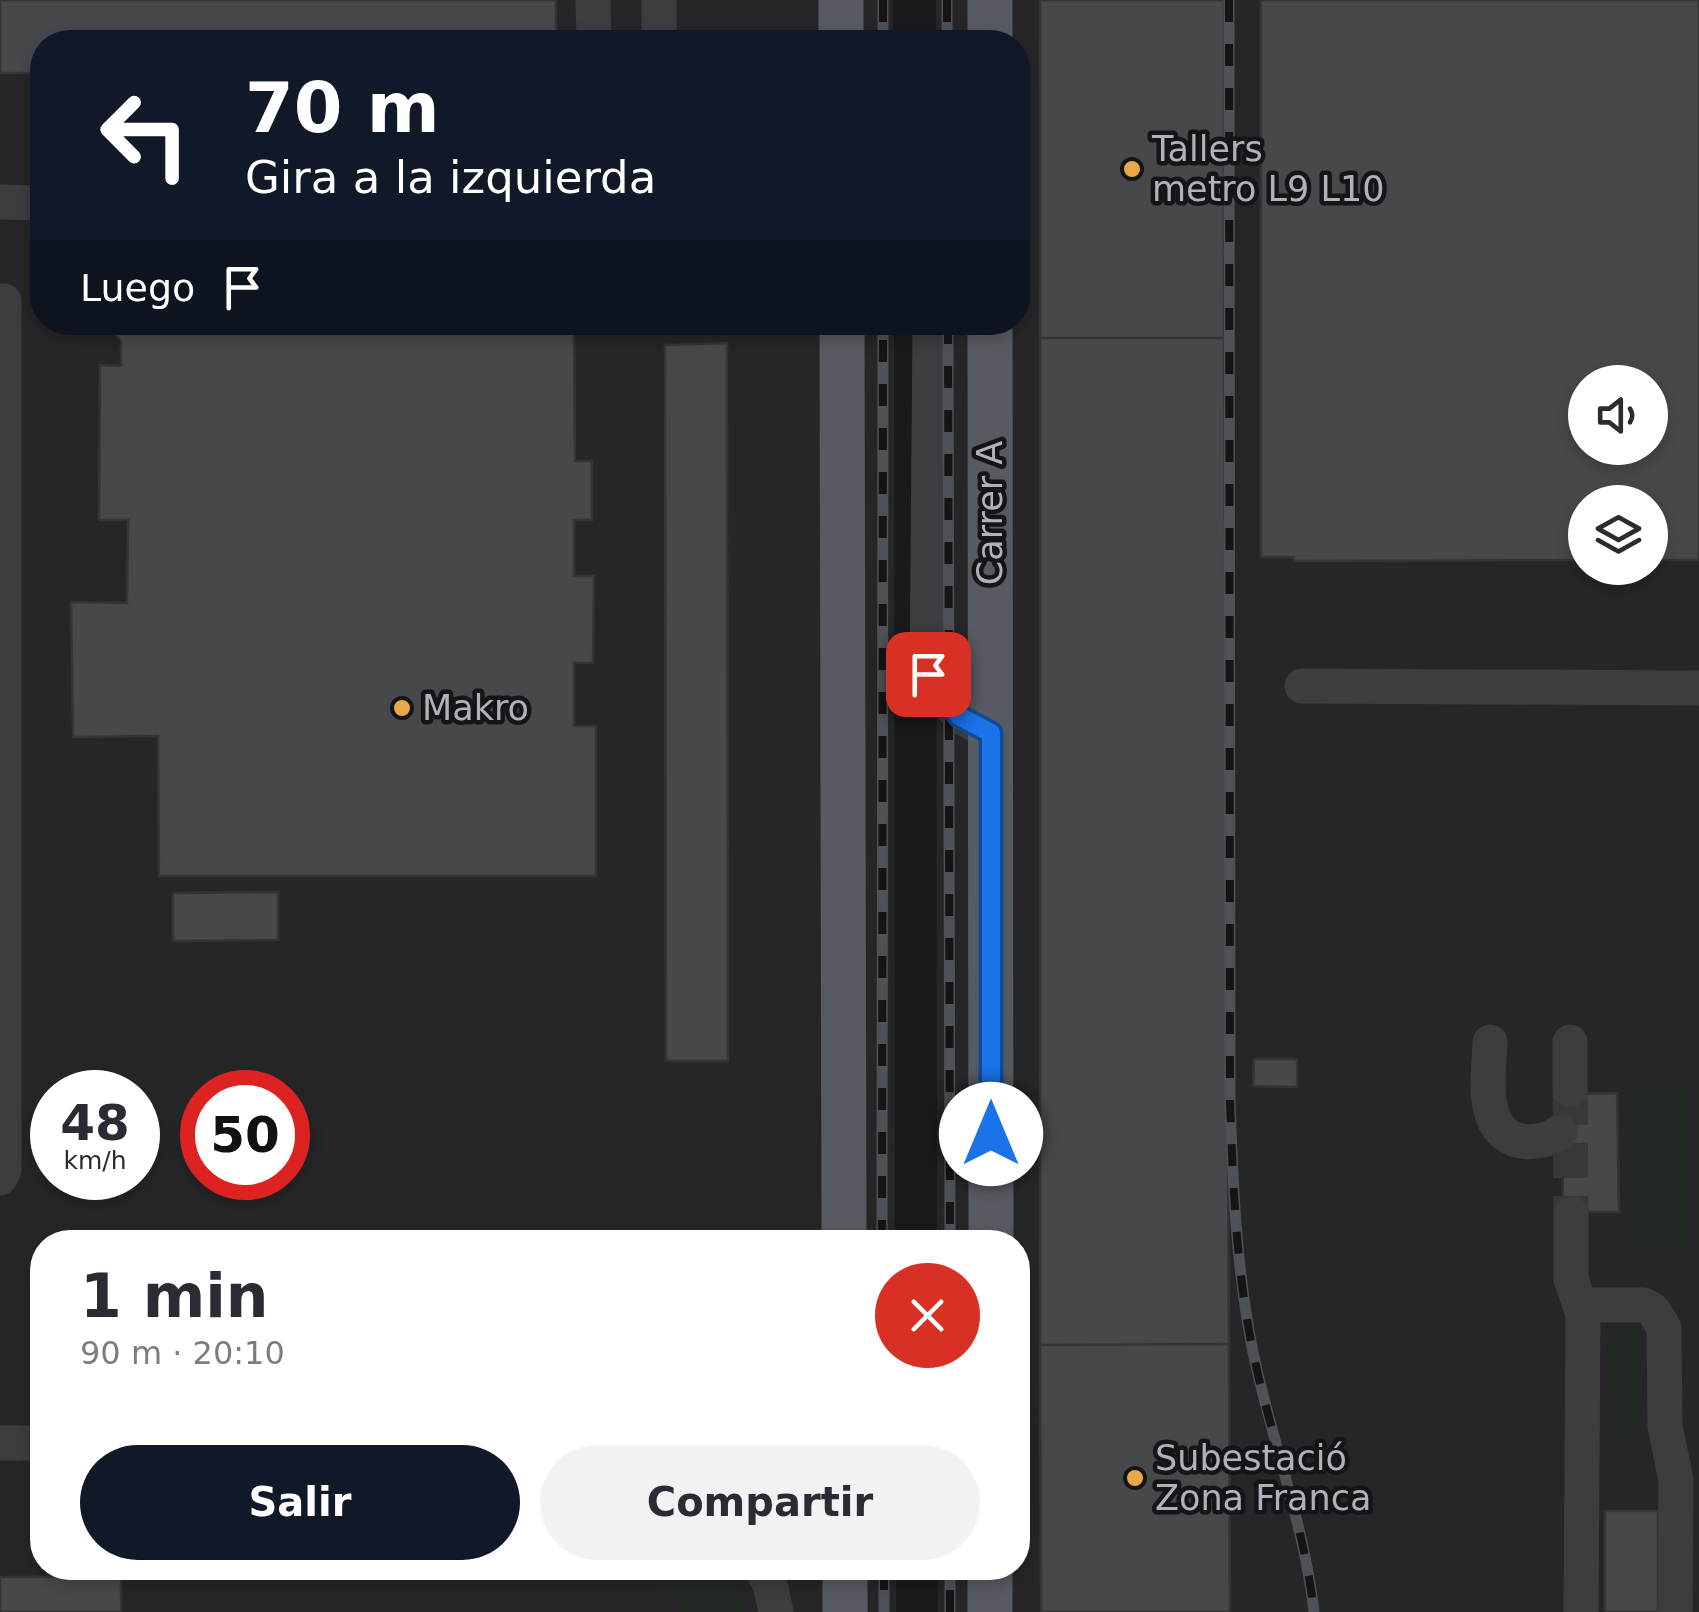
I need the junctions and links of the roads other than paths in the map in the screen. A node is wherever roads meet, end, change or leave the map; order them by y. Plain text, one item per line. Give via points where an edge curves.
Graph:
1 (593, 0) edge
2 (660, 0) edge
3 (841, 0) edge
4 (990, 0) edge
5 (594, 30) edge
6 (659, 30) edge
7 (842, 30) edge
8 (990, 30) edge
9 (0, 202) edge
10 (30, 203) edge
11 (0, 301) edge
12 (842, 335) edge
13 (930, 335) edge
14 (990, 335) edge
15 (1302, 686) dead end
16 (1699, 688) edge
17 (991, 733) junction
18 (1490, 1042) dead end
19 (1580, 1042) dead end
20 (1580, 1090) tunnel mouth
21 (1560, 1132) dead end
22 (0, 1178) edge
23 (1581, 1214) tunnel mouth
24 (844, 1230) edge
25 (990, 1230) edge
26 (1596, 1308) junction
27 (0, 1443) edge
28 (30, 1443) edge
29 (768, 1580) edge
30 (990, 1580) edge
31 (776, 1612) edge
32 (990, 1612) edge
33 (1581, 1612) edge
34 (1676, 1612) edge

1 - 5 street
2 - 6 street
3 - 7 main road
4 - 8 main road
9 - 10 street
11 - 22 street
12 - 24 main road
13 - 17 street via 928,674 959,716
14 - 17 main road, Carrer A
15 - 16 street
17 - 25 main road, Carrer A
18 - 21 street via 1488,1101 1499,1128 1523,1142
19 - 20 street
23 - 26 street via 1571,1279
26 - 33 street
26 - 34 street via 1644,1305 1664,1328 1666,1426 1676,1480
27 - 28 street
29 - 31 street
30 - 32 main road

